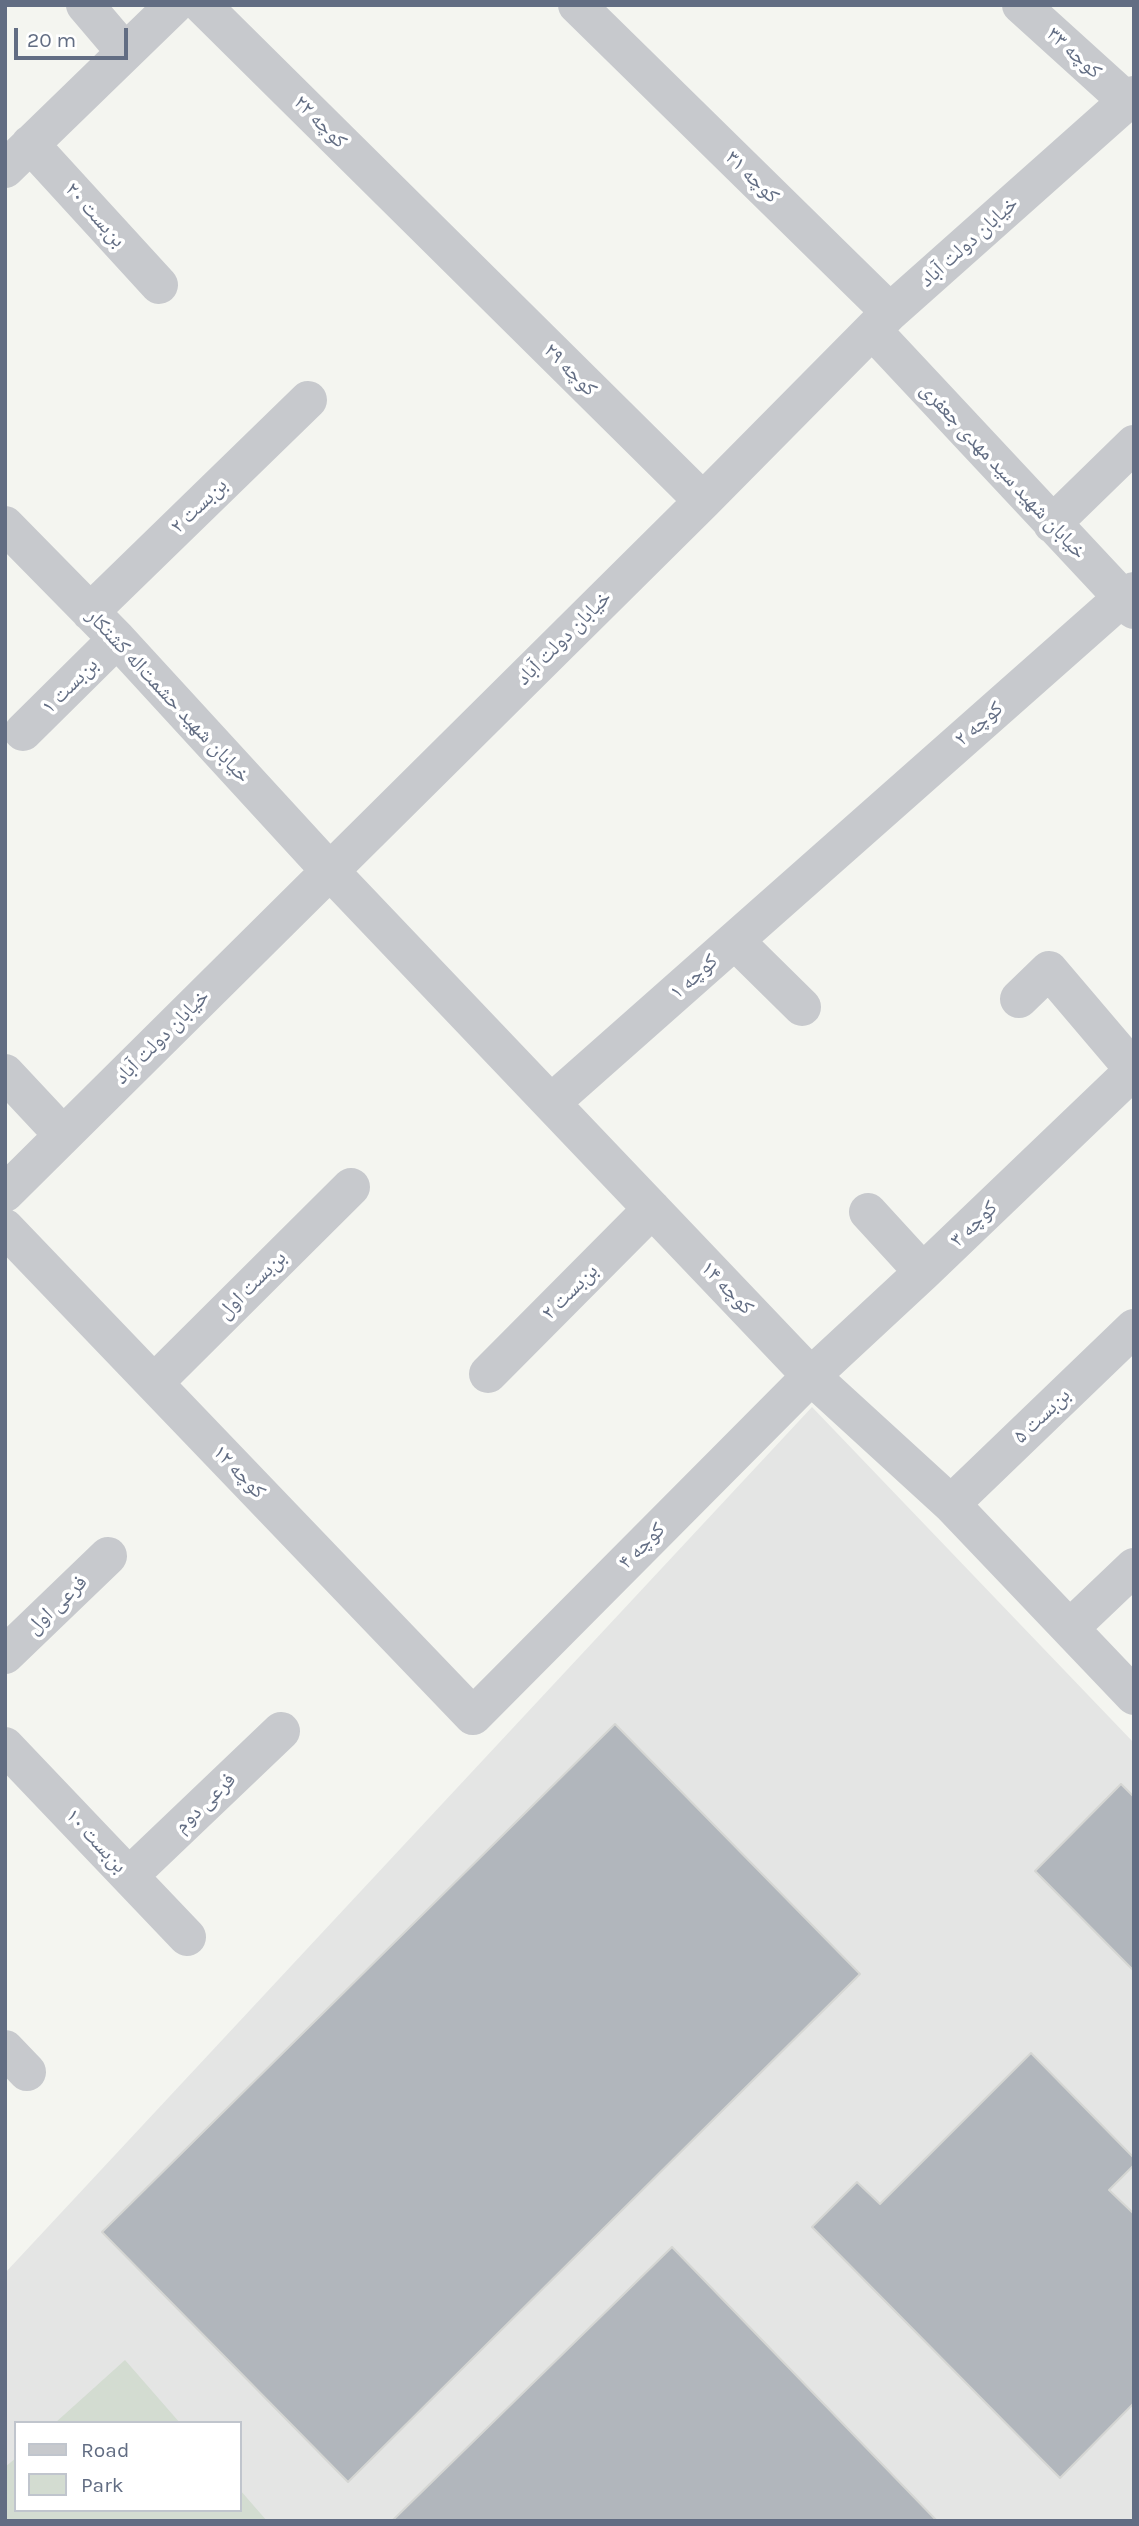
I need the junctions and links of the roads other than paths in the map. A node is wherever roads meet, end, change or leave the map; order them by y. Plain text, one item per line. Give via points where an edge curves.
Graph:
1 (85, 5) edge
2 (174, 5) edge
3 (202, 5) edge
4 (578, 5) edge
5 (1021, 5) edge
6 (125, 52) junction
7 (1130, 98) edge
8 (18, 157) edge
9 (438, 238) joint
10 (159, 285) dead end
11 (881, 322) junction
12 (308, 400) dead end
13 (1134, 444) edge
14 (703, 501) junction
15 (1052, 524) junction
16 (5, 525) edge
17 (1130, 600) edge
18 (90, 612) junction
19 (117, 639) junction
20 (23, 732) dead end
21 (837, 850) joint
22 (329, 870) junction
23 (735, 941) junction
24 (1018, 999) dead end
25 (802, 1007) dead end
26 (1134, 1070) edge
27 (5, 1073) edge
28 (551, 1103) junction
29 (63, 1135) junction
30 (351, 1187) dead end
31 (5, 1193) edge
32 (652, 1209) junction
33 (868, 1212) dead end
34 (5, 1228) edge
35 (923, 1272) junction
36 (1134, 1328) edge
37 (488, 1374) dead end
38 (811, 1376) junction
39 (154, 1383) junction
40 (951, 1504) junction
41 (108, 1556) dead end
42 (1134, 1567) edge
43 (1070, 1628) junction
44 (5, 1655) edge
45 (1134, 1696) edge
46 (473, 1716) joint
47 (281, 1731) dead end
48 (5, 1745) edge
49 (129, 1876) junction
50 (187, 1937) dead end

1 - 6 street
2 - 6 street
3 - 9 street, کوچه ۲۲
4 - 11 street, کوچه ۳۱
5 - 7 street, کوچه ۳۳
6 - 8 street
7 - 11 street, خیابان دولت آباد
8 - 10 street, بن‌بست ۲۰
9 - 14 street, کوچه ۲۹
11 - 14 street, خیابان دولت آباد
11 - 15 street, خیابان شهید سید مهدی جعفری
12 - 18 street, بن‌بست ۲
13 - 15 street
14 - 22 street, خیابان دولت آباد
15 - 17 street, خیابان شهید سید مهدی جعفری
16 - 18 street, خیابان شهید حشمت‌اله کشتکار
17 - 21 street, کوچه ۲
18 - 19 street, خیابان شهید حشمت‌اله کشتکار
19 - 20 street, بن‌بست ۱
19 - 22 street, خیابان شهید حشمت‌اله کشتکار
21 - 23 street, کوچه ۱
22 - 28 street, کوچه ۱۴
22 - 29 street, خیابان دولت آباد
23 - 25 street
23 - 28 street, کوچه ۱
24 - 26 street via 1049,970
26 - 35 street, کوچه ۳
27 - 29 street
28 - 32 street, کوچه ۱۴
29 - 31 street, خیابان دولت آباد
30 - 39 street, بن‌بست اول
32 - 37 street, بن‌بست ۲
32 - 38 street, کوچه ۱۴
33 - 35 street
34 - 39 street, کوچه ۱۲
35 - 38 street, کوچه ۳
36 - 40 street, بن‌بست ۵
38 - 40 street, کوچه ۱۴
38 - 46 street, کوچه ۴
39 - 46 street, کوچه ۱۲
40 - 43 street, کوچه ۱۴
41 - 44 street, فرعی اول
42 - 43 street
43 - 45 street, کوچه ۱۴
47 - 49 street, فرعی دوم
48 - 49 street, بن‌بست ۱۰
49 - 50 street, بن‌بست ۱۰

